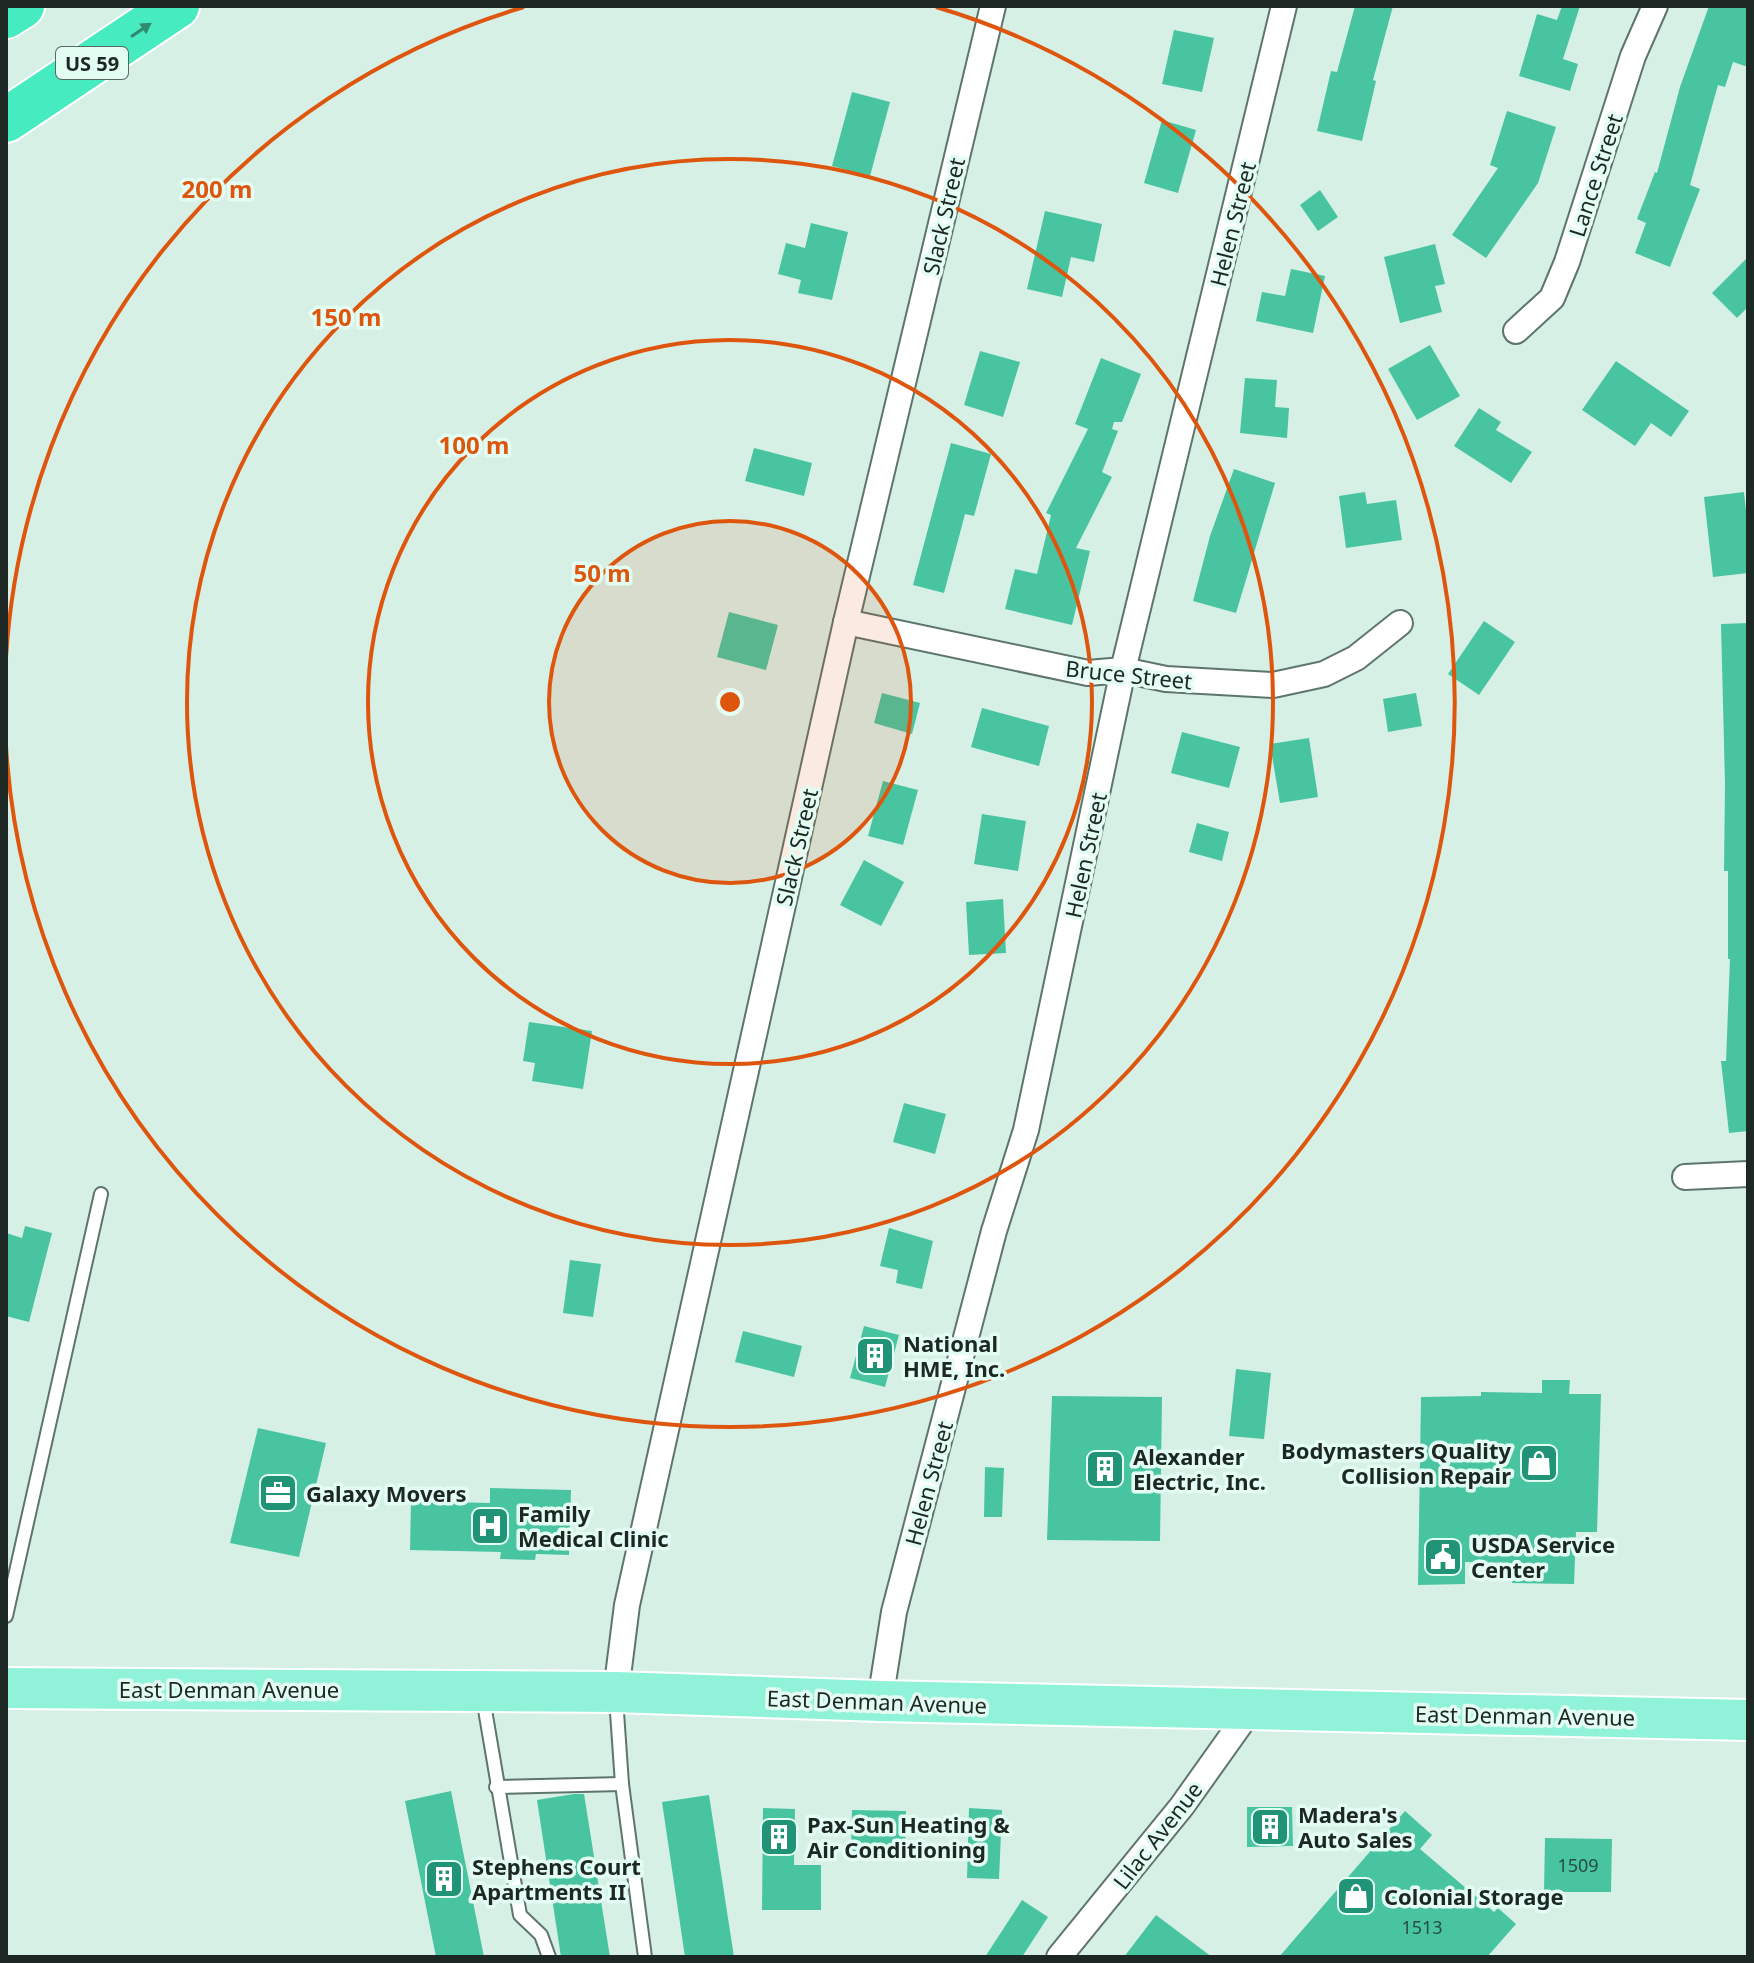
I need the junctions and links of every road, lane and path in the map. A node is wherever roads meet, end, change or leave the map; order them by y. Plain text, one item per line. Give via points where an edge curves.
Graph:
1 (22, 6) edge
2 (177, 6) edge
3 (993, 6) edge
4 (1284, 6) edge
5 (1655, 6) edge
6 (6, 16) edge
7 (6, 120) edge
8 (1516, 331) dead end
9 (846, 622) junction
10 (1400, 623) dead end
11 (1123, 670) junction
12 (1748, 1174) edge
13 (1685, 1177) dead end
14 (101, 1194) dead end
15 (6, 1616) edge
16 (6, 1688) edge
17 (482, 1691) junction
18 (616, 1692) junction
19 (880, 1701) junction
20 (1251, 1709) junction
21 (1748, 1720) edge
22 (622, 1784) junction
23 (496, 1787) junction
24 (549, 1957) edge
25 (645, 1957) edge
26 (1059, 1957) edge

1 - 6 highway
7 -> 2 highway, US 59
3 - 9 street, Slack Street
4 - 11 street, Helen Street
5 - 8 street, Lance Street via 1633,56 1552,298
9 - 11 street, Bruce Street via 1088,673
9 - 18 street, Slack Street via 627,1605
10 - 11 street, Bruce Street via 1356,658 1324,674 1273,685 1166,679
11 - 19 street, Helen Street via 1026,1130 994,1231 894,1612
12 - 13 street
14 - 15 lane
16 - 17 main road, East Denman Avenue
17 - 18 main road, East Denman Avenue
17 - 23 lane
18 - 19 main road, East Denman Avenue
18 - 22 lane
19 - 20 main road, East Denman Avenue
20 - 21 main road, East Denman Avenue
20 - 26 street, Lilac Avenue via 1182,1806
22 - 23 lane
22 - 25 lane
23 - 24 lane via 520,1915 541,1935

